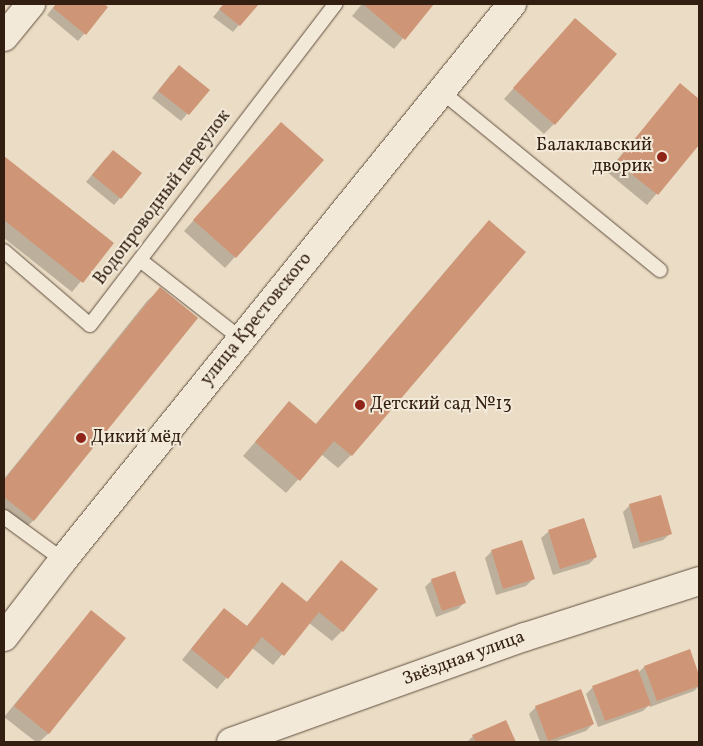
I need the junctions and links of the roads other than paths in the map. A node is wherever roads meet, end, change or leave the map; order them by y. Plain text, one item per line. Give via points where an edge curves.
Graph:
1 (31, 4) edge
2 (335, 4) edge
3 (512, 4) edge
4 (4, 37) edge
5 (441, 91) junction
6 (4, 251) edge
7 (140, 260) junction
8 (660, 270) dead end
9 (241, 339) junction
10 (4, 517) edge
11 (63, 560) junction
12 (699, 581) edge
13 (4, 637) edge
14 (231, 742) edge

1 - 4 main road
2 - 7 lane, Водопроводный переулок
3 - 5 main road, улица Крестовского
5 - 8 lane
5 - 9 main road, улица Крестовского
6 - 7 lane, Водопроводный переулок via 90,325
7 - 9 lane
9 - 11 main road, улица Крестовского
10 - 11 lane
11 - 13 main road, улица Крестовского
12 - 14 main road, Звёздная улица via 526,637

